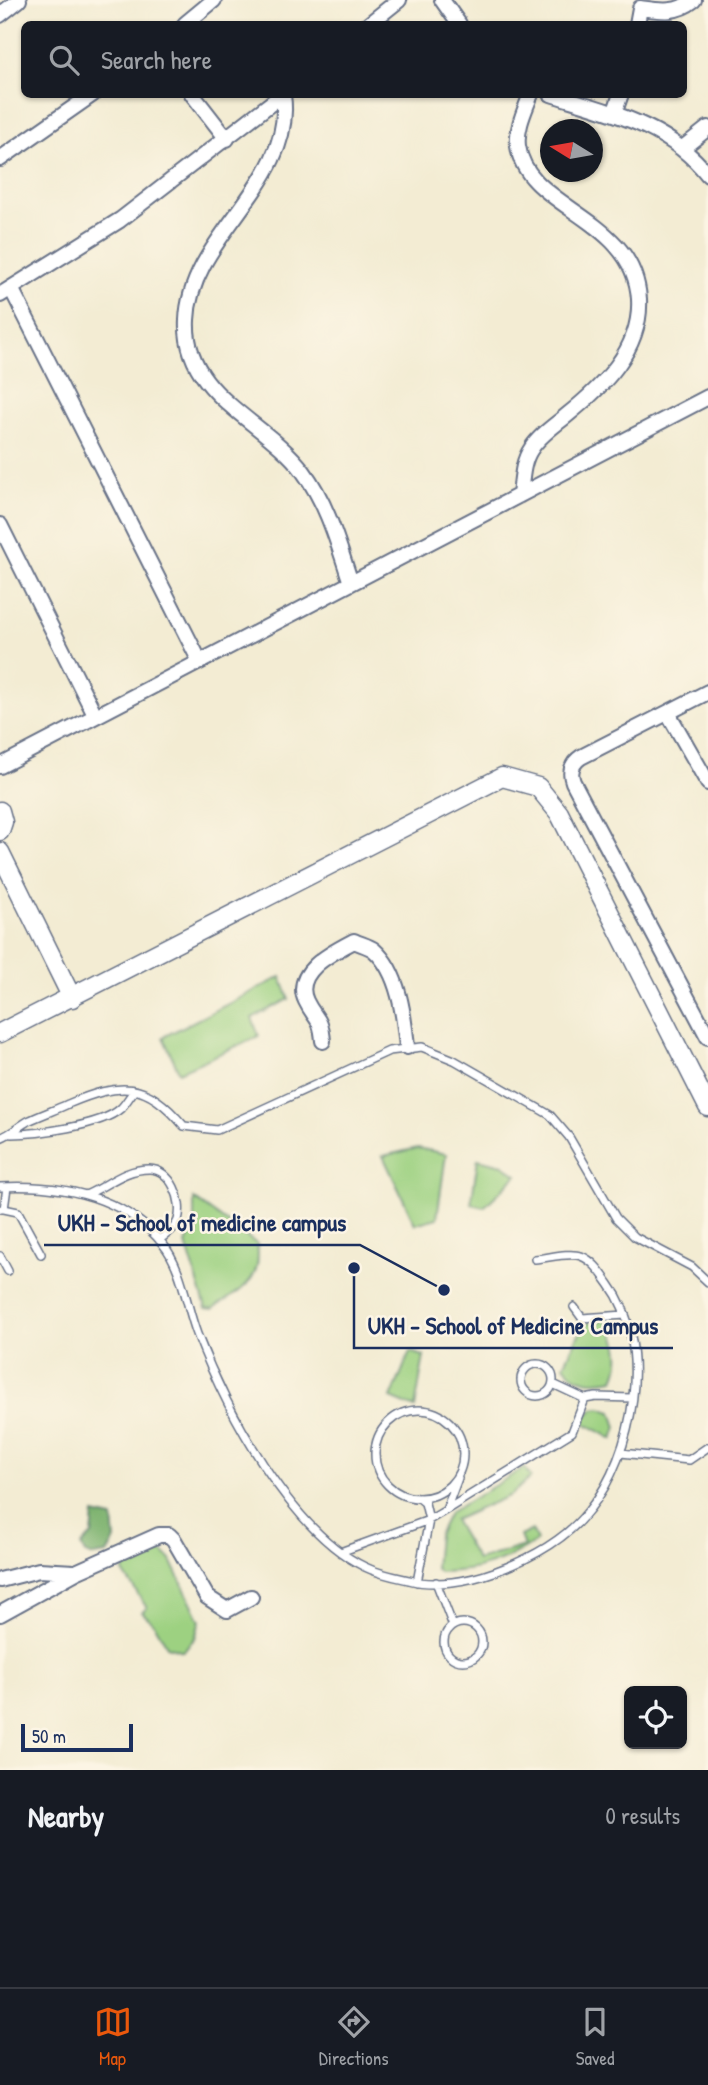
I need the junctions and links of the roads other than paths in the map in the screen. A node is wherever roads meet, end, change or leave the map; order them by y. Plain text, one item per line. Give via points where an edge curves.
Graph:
1 (19, 0) edge
2 (214, 0) edge
3 (399, 0) edge
4 (442, 0) edge
5 (694, 0) edge
6 (0, 15) edge
7 (189, 21) edge
8 (373, 21) edge
9 (457, 21) edge
10 (638, 21) edge
11 (87, 98) edge
12 (195, 98) edge
13 (279, 98) edge
14 (283, 98) edge
15 (530, 98) edge
16 (564, 98) edge
17 (620, 98) edge
18 (614, 114) junction
19 (708, 128) edge
20 (227, 139) junction
21 (684, 147) junction
22 (0, 159) edge
23 (708, 175) edge
24 (6, 291) edge
25 (708, 397) edge
26 (520, 495) junction
27 (0, 525) edge
28 (351, 583) junction
29 (196, 654) dead end
30 (708, 692) edge
31 (92, 709) dead end
32 (668, 713) junction
33 (0, 766) edge
34 (708, 783) edge
35 (0, 811) edge
36 (0, 831) edge
37 (0, 852) edge
38 (72, 998) junction
39 (702, 1010) edge
40 (0, 1033) edge
41 (708, 1037) edge
42 (323, 1041) dead end
43 (407, 1047) junction
44 (134, 1091) junction
45 (708, 1107) edge
46 (10, 1134) junction
47 (0, 1138) edge
48 (4, 1187) edge
49 (87, 1194) junction
50 (2, 1209) edge
51 (159, 1240) junction
52 (41, 1254) dead end
53 (0, 1256) edge
54 (535, 1259) dead end
55 (8, 1271) dead end
56 (708, 1282) edge
57 (574, 1307) dead end
58 (625, 1315) junction
59 (553, 1384) junction
60 (632, 1398) junction
61 (585, 1399) junction
62 (708, 1447) edge
63 (621, 1454) junction
64 (459, 1472) junction
65 (419, 1498) junction
66 (446, 1510) junction
67 (429, 1520) junction
68 (343, 1551) junction
69 (76, 1572) junction
70 (0, 1580) edge
71 (417, 1582) junction
72 (436, 1582) junction
73 (251, 1597) dead end
74 (0, 1614) edge
75 (453, 1626) junction

1 - 6 street
2 - 7 street
3 - 8 street
4 - 9 street
5 - 10 street via 666,12 640,8
11 - 22 street
12 - 20 street
13 - 20 street
14 - 28 street via 278,147 206,261 193,292 188,332 192,355 208,384 276,443 321,500
15 - 26 street via 518,146 524,163 535,181 597,225 613,243 634,278 639,298 638,321 625,354 596,391 531,447
16 - 18 street
17 - 18 street
18 - 21 street
19 - 21 street
20 - 24 street via 120,220
21 - 23 street
24 - 29 street
25 - 26 street
26 - 28 street
27 - 31 street
28 - 33 street
30 - 32 street
32 - 34 street
32 - 39 street via 577,760 571,778
35 - 36 street via 4,822
37 - 38 street
38 - 40 street
38 - 45 street via 502,777 520,779 538,787 559,813
39 - 41 street
42 - 43 street via 320,1018 305,1000 304,984 311,969 354,941 373,950 389,971 404,1014
43 - 44 lane via 389,1051 217,1130 184,1126 164,1102
43 - 56 lane via 422,1046 454,1060 550,1115 569,1137 616,1218 635,1237 692,1267
44 - 46 lane via 105,1089 27,1122
44 - 46 lane via 119,1110 101,1118 42,1135
46 - 47 lane
48 - 49 lane via 27,1185
48 - 50 lane
49 - 51 lane via 137,1219
49 - 51 lane via 124,1173 158,1171 174,1187 179,1207 176,1224
50 - 52 lane via 18,1212
51 - 68 lane via 211,1368 261,1464 315,1529
53 - 55 lane
54 - 58 lane via 579,1255 596,1265 618,1295
57 - 58 lane via 582,1318
58 - 60 lane via 633,1350
59 - 59 lane via 545,1366 529,1367 523,1375 523,1385 533,1395 547,1393
59 - 61 lane
60 - 61 lane
60 - 63 lane
61 - 66 lane via 572,1432
62 - 63 lane via 689,1460
63 - 72 lane via 589,1512 560,1539 539,1553 483,1576
64 - 65 lane via 440,1493
64 - 65 lane via 464,1455 461,1440 443,1416 429,1410 400,1414 380,1433 375,1460 388,1485
64 - 66 lane
65 - 67 lane
66 - 67 lane
67 - 68 lane
67 - 71 lane
68 - 71 lane via 364,1567
69 - 70 street via 39,1570
69 - 73 street via 159,1535 169,1535 207,1597 227,1610
69 - 74 street
71 - 72 lane
72 - 75 lane
75 - 75 lane via 444,1639 446,1652 463,1662 475,1657 482,1646 477,1629 467,1624

